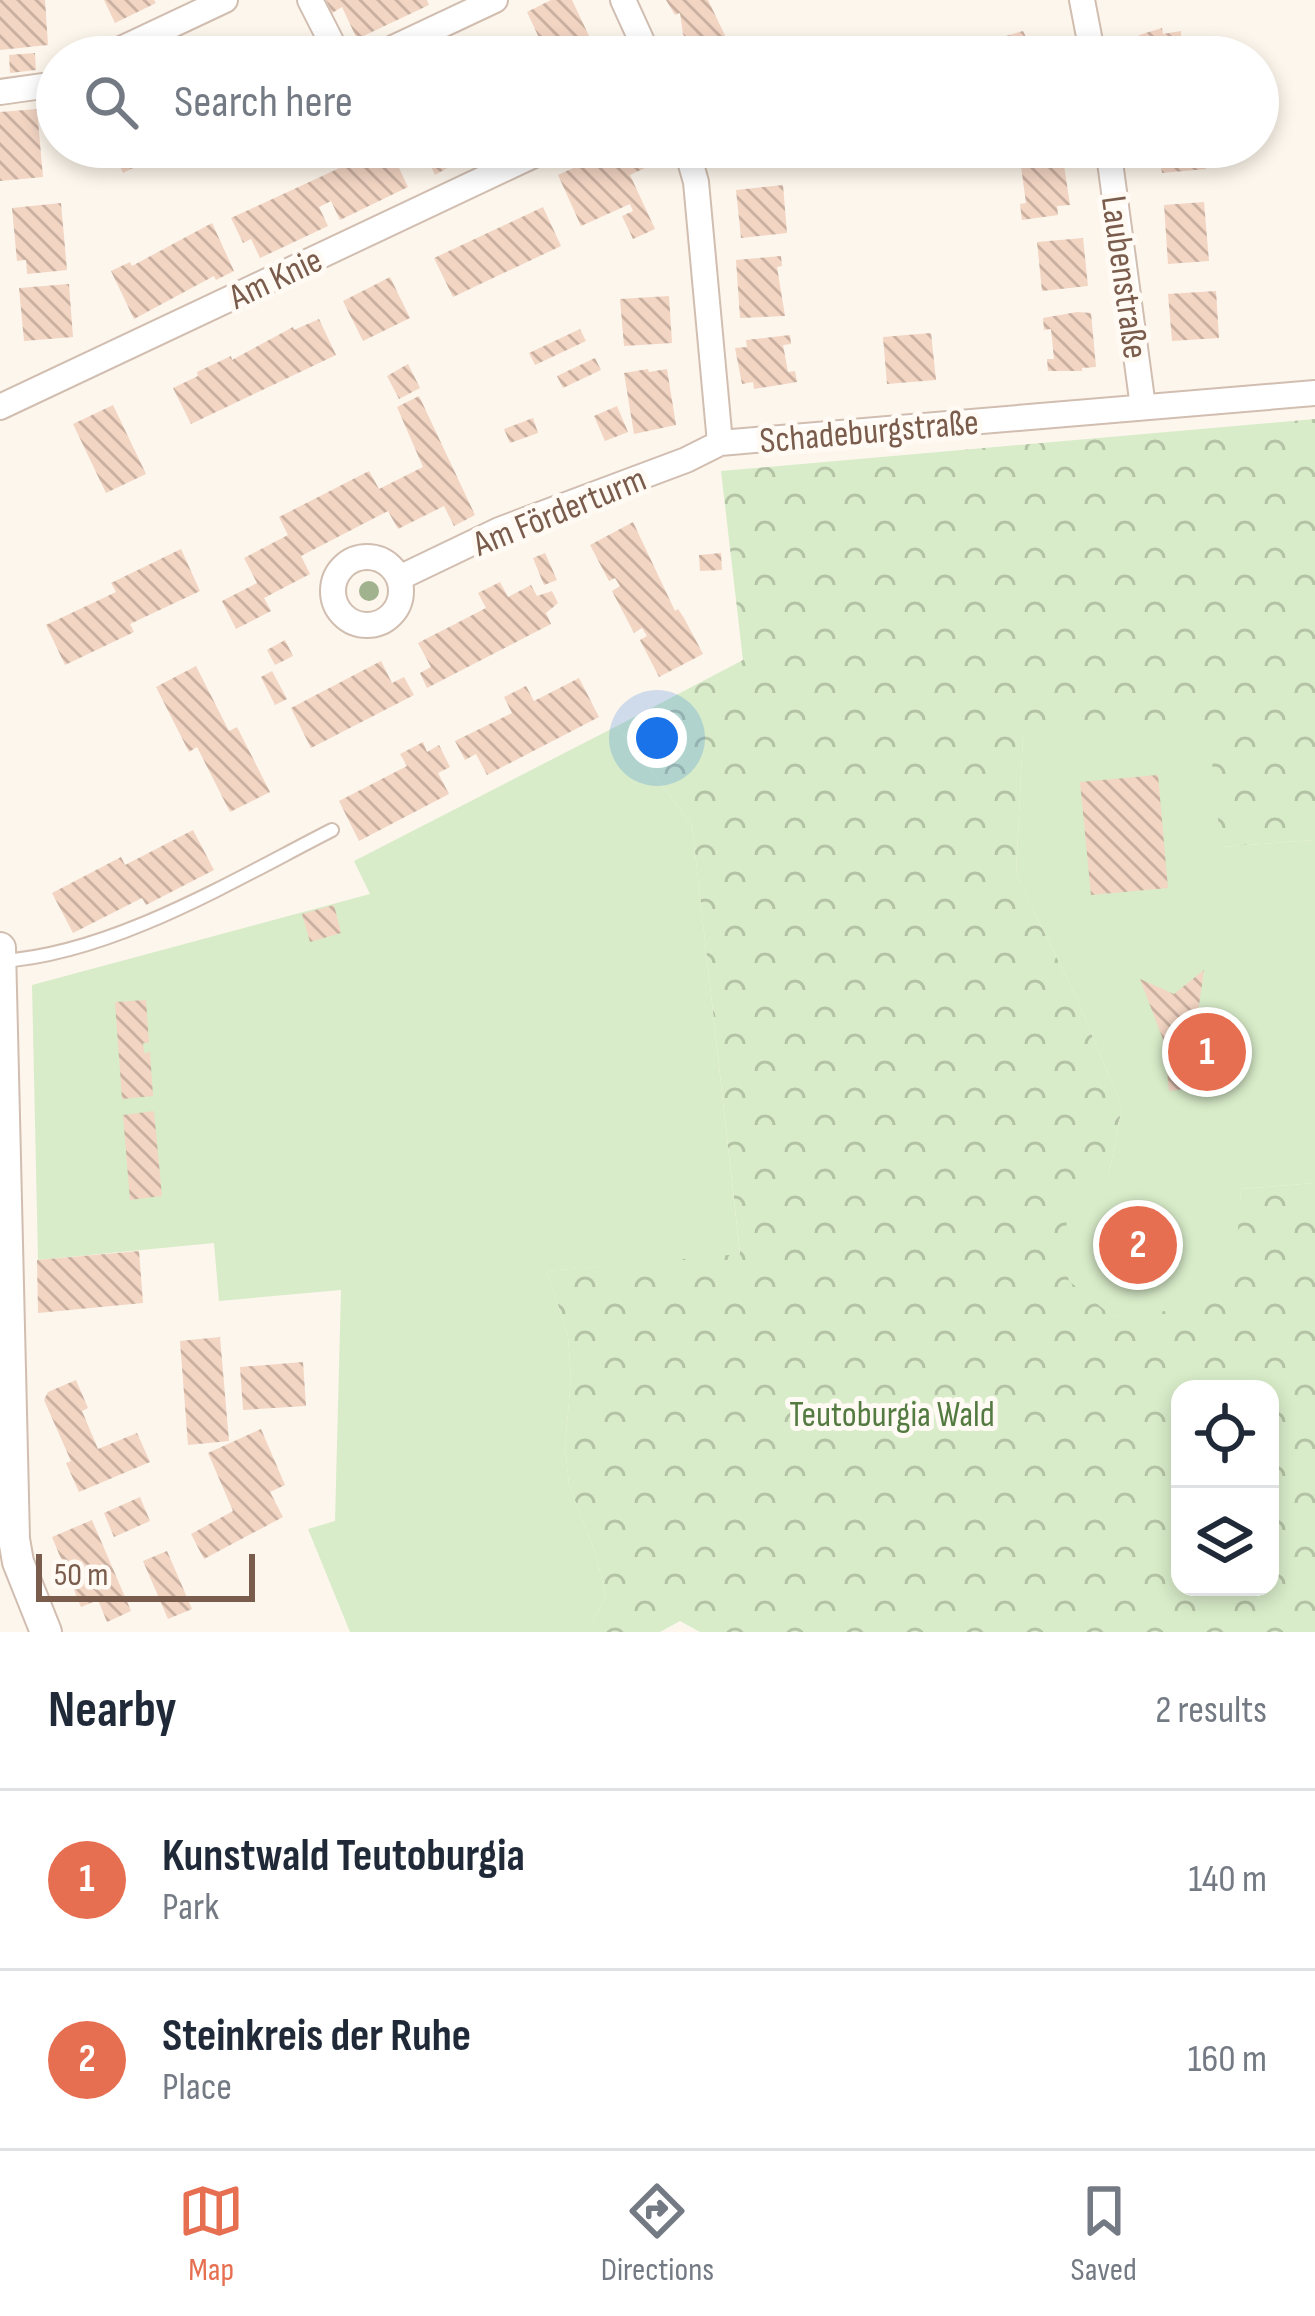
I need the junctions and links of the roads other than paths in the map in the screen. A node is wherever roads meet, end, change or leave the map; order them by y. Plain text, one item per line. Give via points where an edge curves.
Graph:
1 (225, 0) edge
2 (310, 0) edge
3 (495, 0) edge
4 (623, 0) edge
5 (1082, 0) edge
6 (149, 36) edge
7 (328, 36) edge
8 (419, 36) edge
9 (639, 36) edge
10 (1089, 36) edge
11 (36, 87) edge
12 (0, 92) edge
13 (506, 168) edge
14 (692, 168) edge
15 (1111, 168) edge
16 (1315, 393) edge
17 (0, 407) edge
18 (1142, 407) junction
19 (720, 442) junction
20 (399, 578) dead end
21 (332, 830) dead end
22 (0, 948) edge
23 (0, 962) edge
24 (5, 1489) edge
25 (7, 1541) edge
26 (46, 1632) edge

1 - 6 street
2 - 7 street
3 - 8 street
4 - 9 street
5 - 10 street
11 - 12 street
13 - 17 street, Am Knie
14 - 19 street, Schadeburgstraße
15 - 18 street, Laubenstraße
16 - 18 street, Schadeburgstraße
18 - 19 street, Schadeburgstraße
19 - 20 street, Am Förderturm
21 - 23 lane via 167,914 37,959
22 - 23 street
23 - 24 street
24 - 25 street
25 - 26 street

